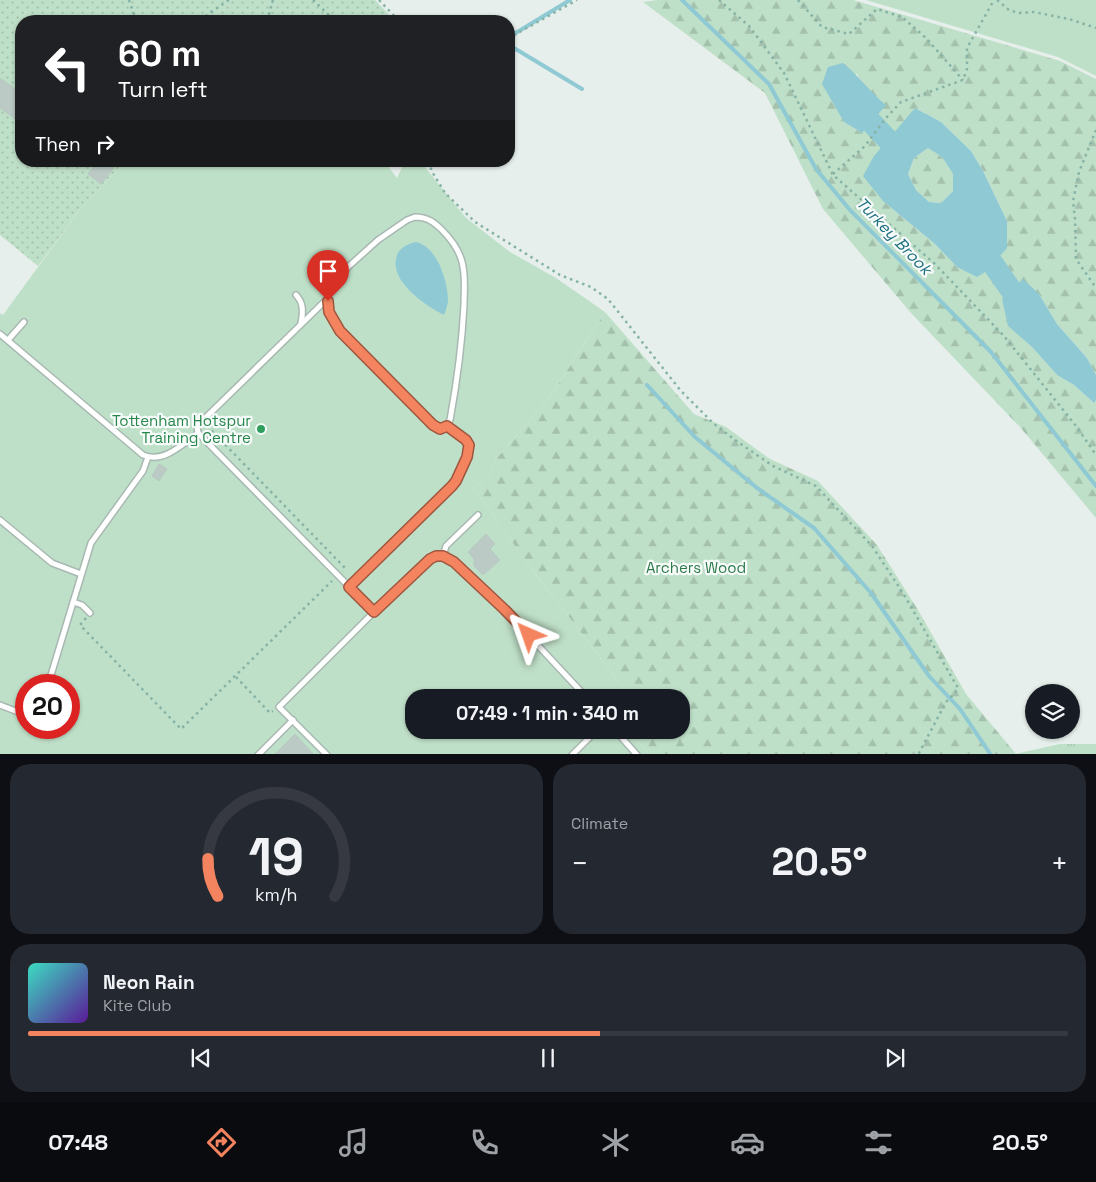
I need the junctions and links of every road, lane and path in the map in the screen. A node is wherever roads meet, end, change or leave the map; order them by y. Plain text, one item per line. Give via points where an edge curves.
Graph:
1 (129, 0) edge
2 (229, 0) edge
3 (273, 0) edge
4 (313, 0) edge
5 (379, 0) edge
6 (577, 0) edge
7 (719, 0) edge
8 (798, 0) edge
9 (996, 0) edge
10 (134, 15) edge
11 (207, 15) edge
12 (269, 15) edge
13 (329, 15) edge
14 (393, 15) edge
15 (1096, 28) edge
16 (515, 35) edge
17 (963, 80) junction
18 (1096, 130) edge
19 (431, 167) edge
20 (833, 174) junction
21 (1096, 288) edge
22 (296, 295) dead end
23 (328, 301) junction
24 (24, 322) dead end
25 (301, 324) junction
26 (0, 334) edge
27 (8, 340) junction
28 (447, 426) junction
29 (200, 435) junction
30 (1096, 455) edge
31 (148, 457) junction
32 (478, 515) dead end
33 (0, 520) edge
34 (443, 556) junction
35 (82, 574) junction
36 (338, 576) junction
37 (349, 587) junction
38 (74, 602) junction
39 (374, 612) junction
40 (90, 613) joint
41 (51, 674) edge
42 (236, 677) junction
43 (579, 689) edge
44 (0, 705) edge
45 (279, 707) junction
46 (15, 711) edge
47 (293, 720) junction
48 (588, 739) edge
49 (623, 739) edge
50 (258, 754) edge
51 (326, 754) edge
52 (572, 754) edge
53 (637, 754) edge
54 (918, 754) edge

1 - 10 path
2 - 11 path
3 - 12 path
4 - 13 path
5 - 14 path
6 - 16 path
7 - 20 path via 749,26 784,73
8 - 17 path via 822,27 849,34 877,8 902,17 926,38
9 - 15 path via 1019,13 1034,12
9 - 17 path via 967,48 967,69
17 - 20 path via 901,102 865,146
18 - 21 path via 1079,172 1072,201 1076,259
19 - 54 path via 445,193 475,222 560,275 591,287 608,299 681,391 713,423 773,466 816,486 872,546 958,688 946,702
20 - 30 path via 935,264 1004,336
22 - 25 lane via 302,304
23 - 25 lane
23 - 28 lane via 329,312 340,331 433,425 440,429
23 - 28 lane via 329,292 348,267 407,220 415,217 428,219 446,234 462,262 464,293 460,352
24 - 27 lane
25 - 29 lane via 197,426
26 - 27 lane
27 - 31 lane
28 - 37 lane via 469,445 456,481
29 - 31 lane via 172,452
29 - 36 lane
29 - 36 path via 210,429 345,568
31 - 35 lane via 142,471 91,543
32 - 34 lane via 446,546
33 - 35 lane via 52,563
34 - 39 lane via 430,559
34 - 43 lane via 454,562 505,610
35 - 38 lane
36 - 37 lane
36 - 42 path
37 - 39 lane
38 - 40 lane
38 - 41 lane
39 - 45 lane
40 - 42 path via 80,625 181,729
42 - 45 path via 270,713
44 - 46 lane
45 - 47 lane
47 - 50 lane
47 - 51 lane
48 - 52 lane
49 - 53 lane

